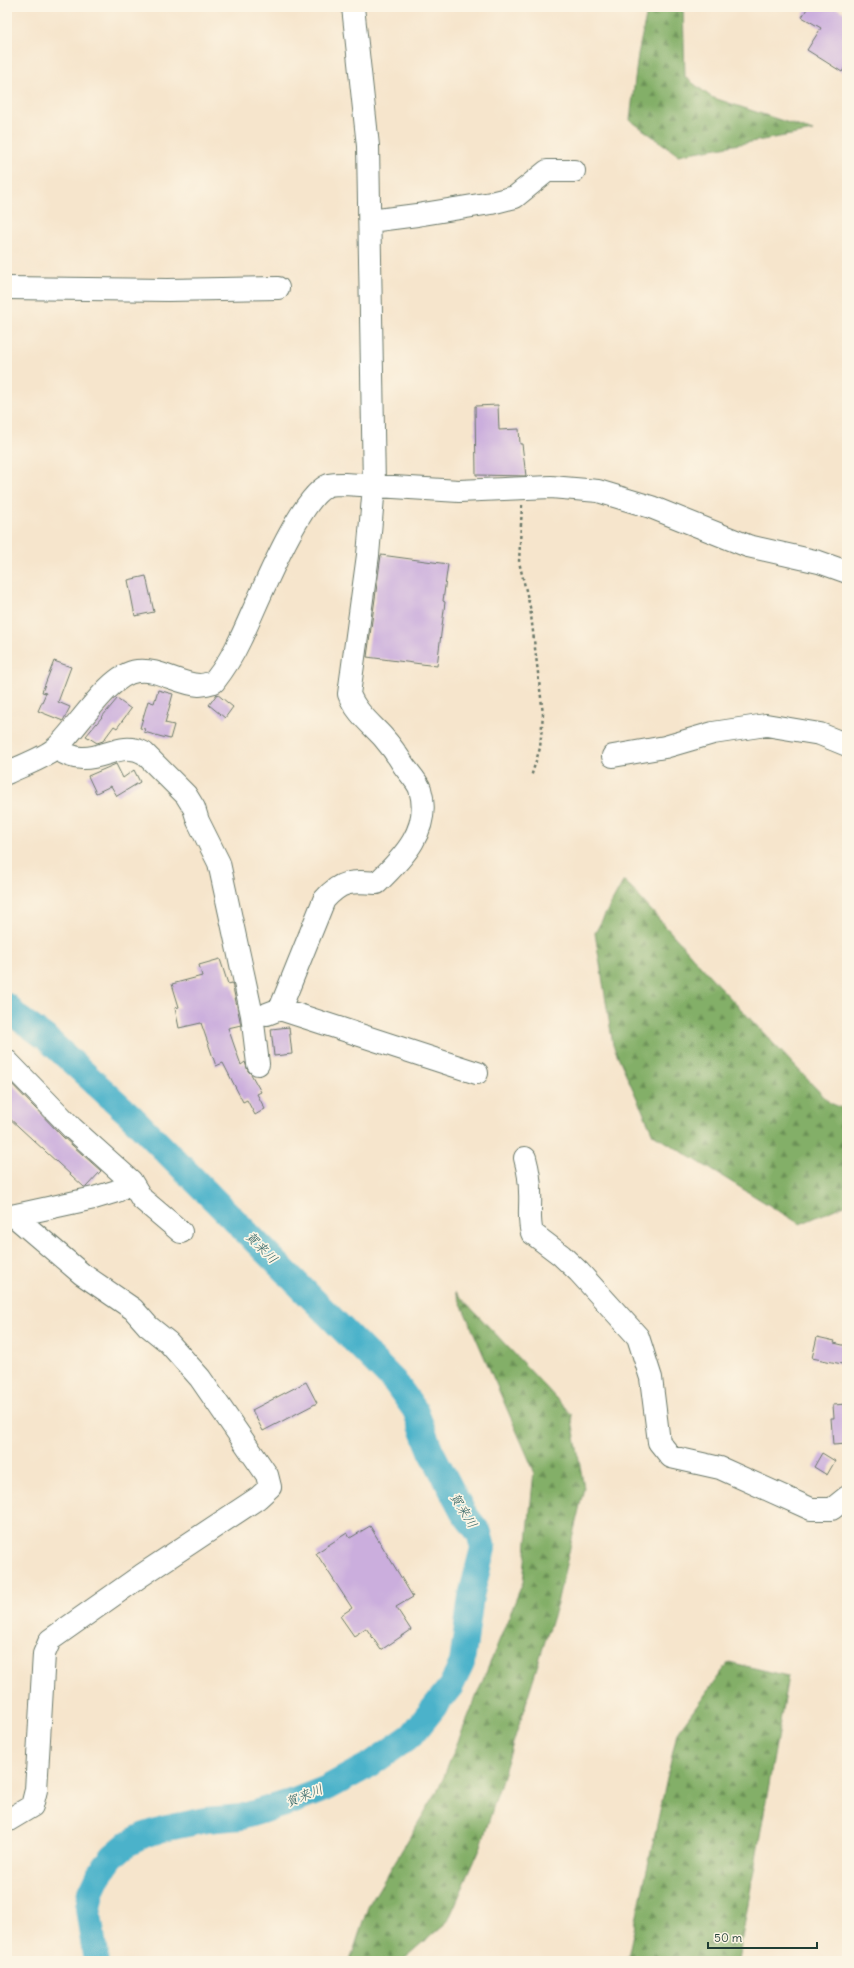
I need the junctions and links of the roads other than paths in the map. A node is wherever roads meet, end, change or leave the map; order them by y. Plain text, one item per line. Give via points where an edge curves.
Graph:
1 (357, 8) edge
2 (574, 171) dead end
3 (370, 221) junction
4 (7, 288) edge
5 (278, 288) dead end
6 (374, 486) junction
7 (847, 572) edge
8 (847, 745) edge
9 (56, 749) junction
10 (613, 756) dead end
11 (7, 773) edge
12 (280, 1009) junction
13 (252, 1015) junction
14 (7, 1062) edge
15 (258, 1064) dead end
16 (477, 1073) dead end
17 (525, 1158) dead end
18 (131, 1181) junction
19 (10, 1217) edge
20 (181, 1232) dead end
21 (847, 1497) edge
22 (7, 1821) edge

1 - 3 street via 368,146
2 - 3 street via 547,171 515,197 491,203
3 - 6 street
4 - 5 street
6 - 7 street via 459,491 551,487 598,491 651,507 748,546 819,562
6 - 9 street via 328,485 314,496 288,536 240,641 214,682 200,685 154,672 136,671 120,678 104,691
6 - 12 street via 368,555 349,694 353,704 388,743 419,788 423,810 422,823 409,848 377,883 347,882 334,889 324,900
8 - 10 street via 820,734 766,725 713,733 664,747
9 - 11 street
9 - 13 street via 81,758 91,758 127,748 136,749 186,795 219,863
12 - 13 street via 268,1014
12 - 16 street
13 - 15 street
14 - 18 street via 72,1128
17 - 21 street via 530,1192 528,1218 532,1233 579,1272 638,1337 651,1378 659,1442 671,1457 720,1468 811,1509 832,1509
18 - 19 street via 117,1191 94,1198
18 - 20 street via 142,1199
19 - 22 street via 82,1274 133,1309 148,1326 168,1342 200,1378 267,1475 270,1487 258,1498 50,1640 44,1654 36,1790 32,1806

